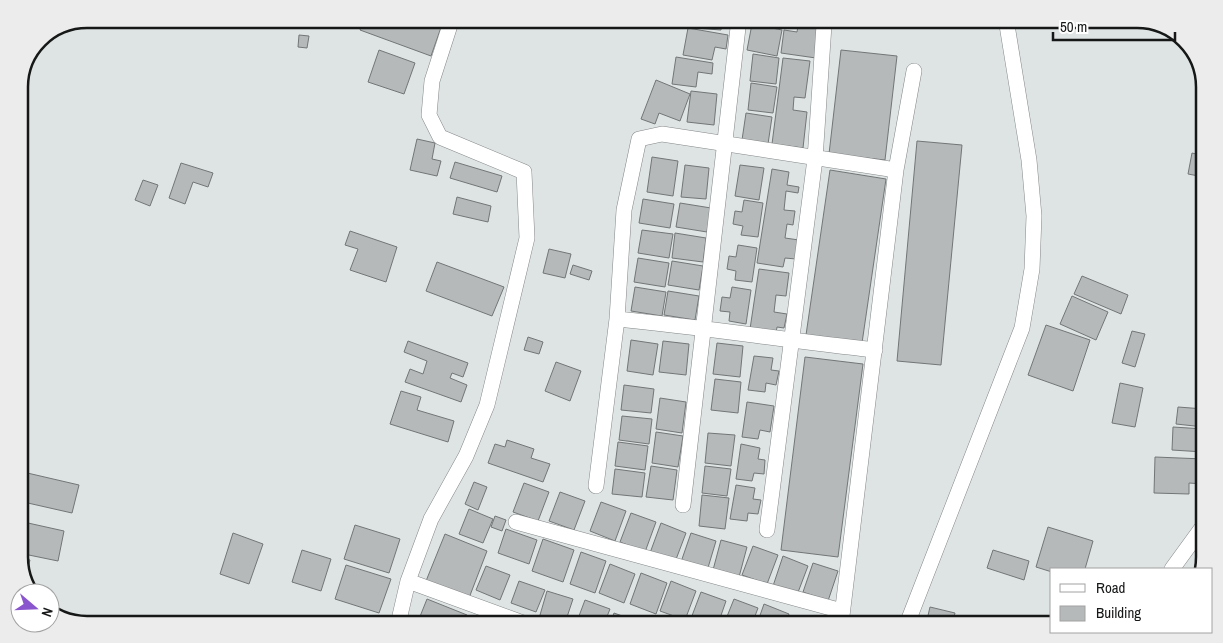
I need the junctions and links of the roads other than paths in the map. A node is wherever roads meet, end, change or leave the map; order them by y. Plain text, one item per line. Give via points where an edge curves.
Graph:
1 (449, 27) edge
2 (737, 27) edge
3 (824, 27) edge
4 (1007, 27) edge
5 (914, 71) dead end
6 (726, 143) junction
7 (815, 159) junction
8 (896, 170) junction
9 (617, 319) junction
10 (704, 327) junction
11 (793, 342) junction
12 (875, 350) junction
13 (596, 486) dead end
14 (683, 505) dead end
15 (516, 522) dead end
16 (767, 530) dead end
17 (1196, 536) edge
18 (1173, 568) edge
19 (408, 581) junction
20 (400, 616) edge
21 (504, 616) edge
22 (834, 616) edge
23 (841, 616) edge
24 (910, 616) edge

1 - 19 street via 432,81 429,116 440,138 524,172 527,238 487,406 466,456 430,519
2 - 6 street
3 - 7 street
4 - 24 street via 1030,169 1034,216 1032,269 1022,328
5 - 8 street
6 - 7 street
6 - 9 street via 662,134 639,139 624,210
6 - 10 street
7 - 8 street
7 - 11 street
8 - 12 street
9 - 10 street
9 - 13 street
10 - 11 street
10 - 14 street
11 - 12 street
11 - 16 street
12 - 23 street
15 - 22 street
17 - 18 street
19 - 20 street
19 - 21 street

